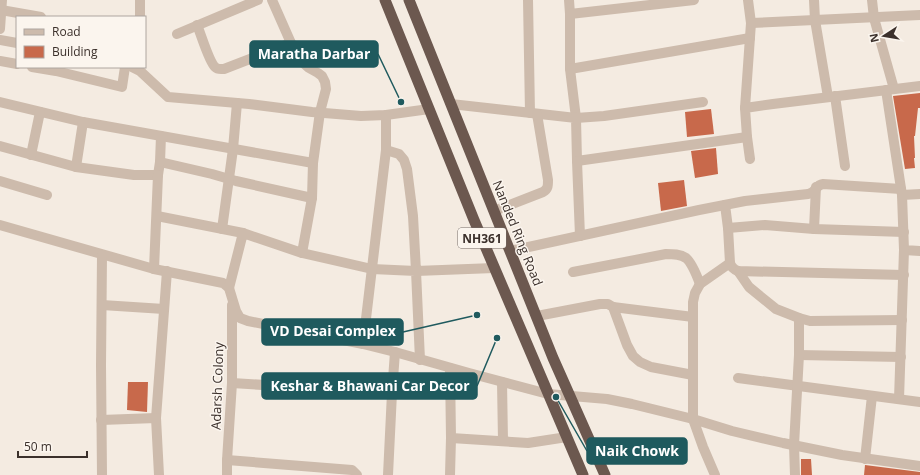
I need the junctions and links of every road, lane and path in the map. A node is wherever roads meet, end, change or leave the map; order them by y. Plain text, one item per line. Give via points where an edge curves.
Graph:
1 (140, 0) edge
2 (258, 0) edge
3 (272, 0) edge
4 (385, 0) edge
5 (409, 0) edge
6 (528, 0) edge
7 (569, 0) edge
8 (694, 0) edge
9 (748, 0) edge
10 (814, 0) edge
11 (872, 0) edge
12 (2, 5) edge
13 (570, 14) junction
14 (920, 15) edge
15 (38, 16) edge
16 (140, 16) edge
17 (874, 18) junction
18 (816, 20) junction
19 (751, 23) junction
20 (197, 25) junction
21 (0, 29) edge
22 (178, 34) dead end
23 (750, 38) junction
24 (0, 40) edge
25 (16, 43) edge
26 (291, 43) junction
27 (0, 61) edge
28 (16, 64) edge
29 (44, 68) edge
30 (125, 68) edge
31 (134, 68) edge
32 (56, 69) edge
33 (570, 69) junction
34 (920, 86) edge
35 (890, 89) junction
36 (831, 96) junction
37 (0, 102) edge
38 (703, 102) dead end
39 (236, 103) junction
40 (451, 104) junction
41 (745, 108) junction
42 (429, 109) junction
43 (40, 112) junction
44 (320, 112) junction
45 (533, 113) junction
46 (386, 115) junction
47 (576, 118) junction
48 (82, 122) junction
49 (161, 136) junction
50 (747, 137) junction
51 (0, 146) edge
52 (234, 149) junction
53 (386, 150) junction
54 (31, 156) junction
55 (750, 159) dead end
56 (577, 161) junction
57 (160, 162) junction
58 (313, 163) junction
59 (845, 166) dead end
60 (76, 167) junction
61 (158, 175) junction
62 (230, 179) junction
63 (0, 181) edge
64 (816, 187) junction
65 (902, 192) junction
66 (920, 194) edge
67 (47, 195) dead end
68 (312, 198) junction
69 (725, 205) junction
70 (494, 211) junction
71 (156, 216) junction
72 (0, 225) edge
73 (728, 228) junction
74 (222, 229) junction
75 (814, 229) junction
76 (904, 232) junction
77 (243, 233) junction
78 (580, 236) junction
79 (904, 250) junction
80 (510, 251) junction
81 (920, 251) edge
82 (302, 253) junction
83 (102, 254) junction
84 (730, 263) junction
85 (154, 268) junction
86 (494, 268) junction
87 (372, 269) junction
88 (167, 271) junction
89 (416, 271) junction
90 (738, 271) junction
91 (573, 272) dead end
92 (904, 275) junction
93 (700, 284) junction
94 (230, 293) junction
95 (102, 304) junction
96 (613, 307) junction
97 (164, 309) junction
98 (536, 316) junction
99 (693, 317) junction
100 (799, 318) junction
101 (902, 320) junction
102 (363, 344) junction
103 (395, 352) junction
104 (799, 355) junction
105 (901, 357) junction
106 (420, 360) junction
107 (450, 368) junction
108 (693, 375) junction
109 (738, 378) dead end
110 (502, 382) junction
111 (232, 383) junction
112 (798, 386) junction
113 (392, 393) junction
114 (548, 394) junction
115 (570, 396) junction
116 (872, 396) junction
117 (899, 400) junction
118 (920, 402) edge
119 (156, 418) junction
120 (693, 419) junction
121 (101, 420) junction
122 (567, 437) junction
123 (451, 438) junction
124 (502, 442) junction
125 (794, 445) junction
126 (865, 459) junction
127 (227, 460) junction
128 (920, 466) edge
129 (920, 470) edge
130 (102, 475) edge
131 (159, 475) edge
132 (227, 475) edge
133 (357, 475) edge
134 (388, 475) edge
135 (450, 475) edge
136 (583, 475) edge
137 (604, 475) edge
138 (715, 475) edge
139 (795, 475) edge
140 (919, 475) edge

1 - 16 street
2 - 20 street
3 - 26 street
4 - 42 highway, NH361
5 - 40 highway, Nanded Ring Road / NH361
6 - 45 street
7 - 13 street
8 - 13 street
9 - 19 street
10 - 18 street
11 - 17 street
12 - 15 street
12 - 21 street
13 - 33 street
14 - 17 street
17 - 18 street
17 - 35 street
18 - 19 street
18 - 36 street
19 - 23 street
20 - 22 street
20 - 26 street via 211,61 218,70
23 - 33 street
23 - 41 street
24 - 25 street
26 - 44 street via 304,65 322,76 325,82 326,89
27 - 28 street
29 - 32 street
30 - 32 street via 122,87
31 - 39 street via 168,97
33 - 47 street
34 - 35 street
35 - 36 street
35 - 65 street
36 - 41 street
36 - 59 street
37 - 43 street
38 - 47 street
39 - 44 street
39 - 52 street
40 - 45 street
40 - 70 highway, Nanded Ring Road / NH361
41 - 50 street
42 - 46 street
42 - 86 highway, NH361
43 - 48 street
43 - 54 street
44 - 46 street via 361,116
44 - 58 street
45 - 47 street
45 - 70 street via 548,187 542,192
46 - 53 street
47 - 56 street
48 - 49 street
48 - 60 street
49 - 52 street
49 - 57 street
50 - 55 street
50 - 56 street
51 - 54 street
52 - 58 street
52 - 62 street
53 - 87 street
53 - 89 street via 399,154 408,169
54 - 60 street
56 - 78 street
57 - 61 street
57 - 62 street
58 - 68 street
60 - 61 street via 134,175
61 - 71 street
62 - 68 street
62 - 74 street
63 - 67 street
64 - 65 street via 822,184
64 - 69 street via 808,194
64 - 75 street
65 - 66 street
65 - 76 street
68 - 82 street
69 - 73 street
69 - 78 street
70 - 80 highway, Nanded Ring Road / NH361
71 - 74 street
71 - 85 street
72 - 83 street
73 - 75 street via 765,225
73 - 84 street
74 - 77 street
75 - 76 street
76 - 79 street
77 - 82 street
77 - 94 street, Adarsh Colony
78 - 80 street
79 - 81 street
79 - 92 street
80 - 98 highway, Nanded Ring Road / NH361
82 - 87 street
83 - 85 street
83 - 95 street
84 - 90 street via 734,270
84 - 93 street
85 - 88 street
86 - 89 street
86 - 114 highway, NH361
87 - 89 street
87 - 102 street
88 - 94 street via 223,283
88 - 97 street
89 - 106 street
90 - 92 street
90 - 100 street via 749,287 776,309
91 - 93 street via 666,254 677,255 686,258
92 - 101 street
93 - 99 street via 693,302
94 - 102 street via 240,318
94 - 111 street, Adarsh Colony
95 - 97 street
95 - 121 street
96 - 98 street via 600,304
96 - 99 street
96 - 108 street via 632,356 651,367
97 - 119 street
98 - 115 highway, Nanded Ring Road / NH361
99 - 108 street
100 - 101 street via 810,321
100 - 104 street
101 - 105 street
102 - 103 street
103 - 106 street
103 - 113 street
104 - 105 street
104 - 112 street
105 - 117 street
106 - 107 street
107 - 110 street
107 - 123 street
108 - 120 street
109 - 112 street
110 - 114 street
110 - 124 street
111 - 113 street
111 - 127 street, Adarsh Colony
112 - 116 street
112 - 125 street
113 - 134 street
114 - 115 street
114 - 122 highway, NH361
115 - 120 street via 607,399
115 - 137 highway, Nanded Ring Road / NH361
116 - 117 street
116 - 126 street
117 - 118 street
119 - 121 street
119 - 131 street
120 - 125 street
120 - 138 street
121 - 130 street
122 - 124 street via 528,443
122 - 136 highway, NH361
123 - 124 street
123 - 135 street
125 - 126 street
125 - 139 street
126 - 128 street
127 - 132 street, Adarsh Colony
127 - 133 street via 352,470
129 - 140 street

